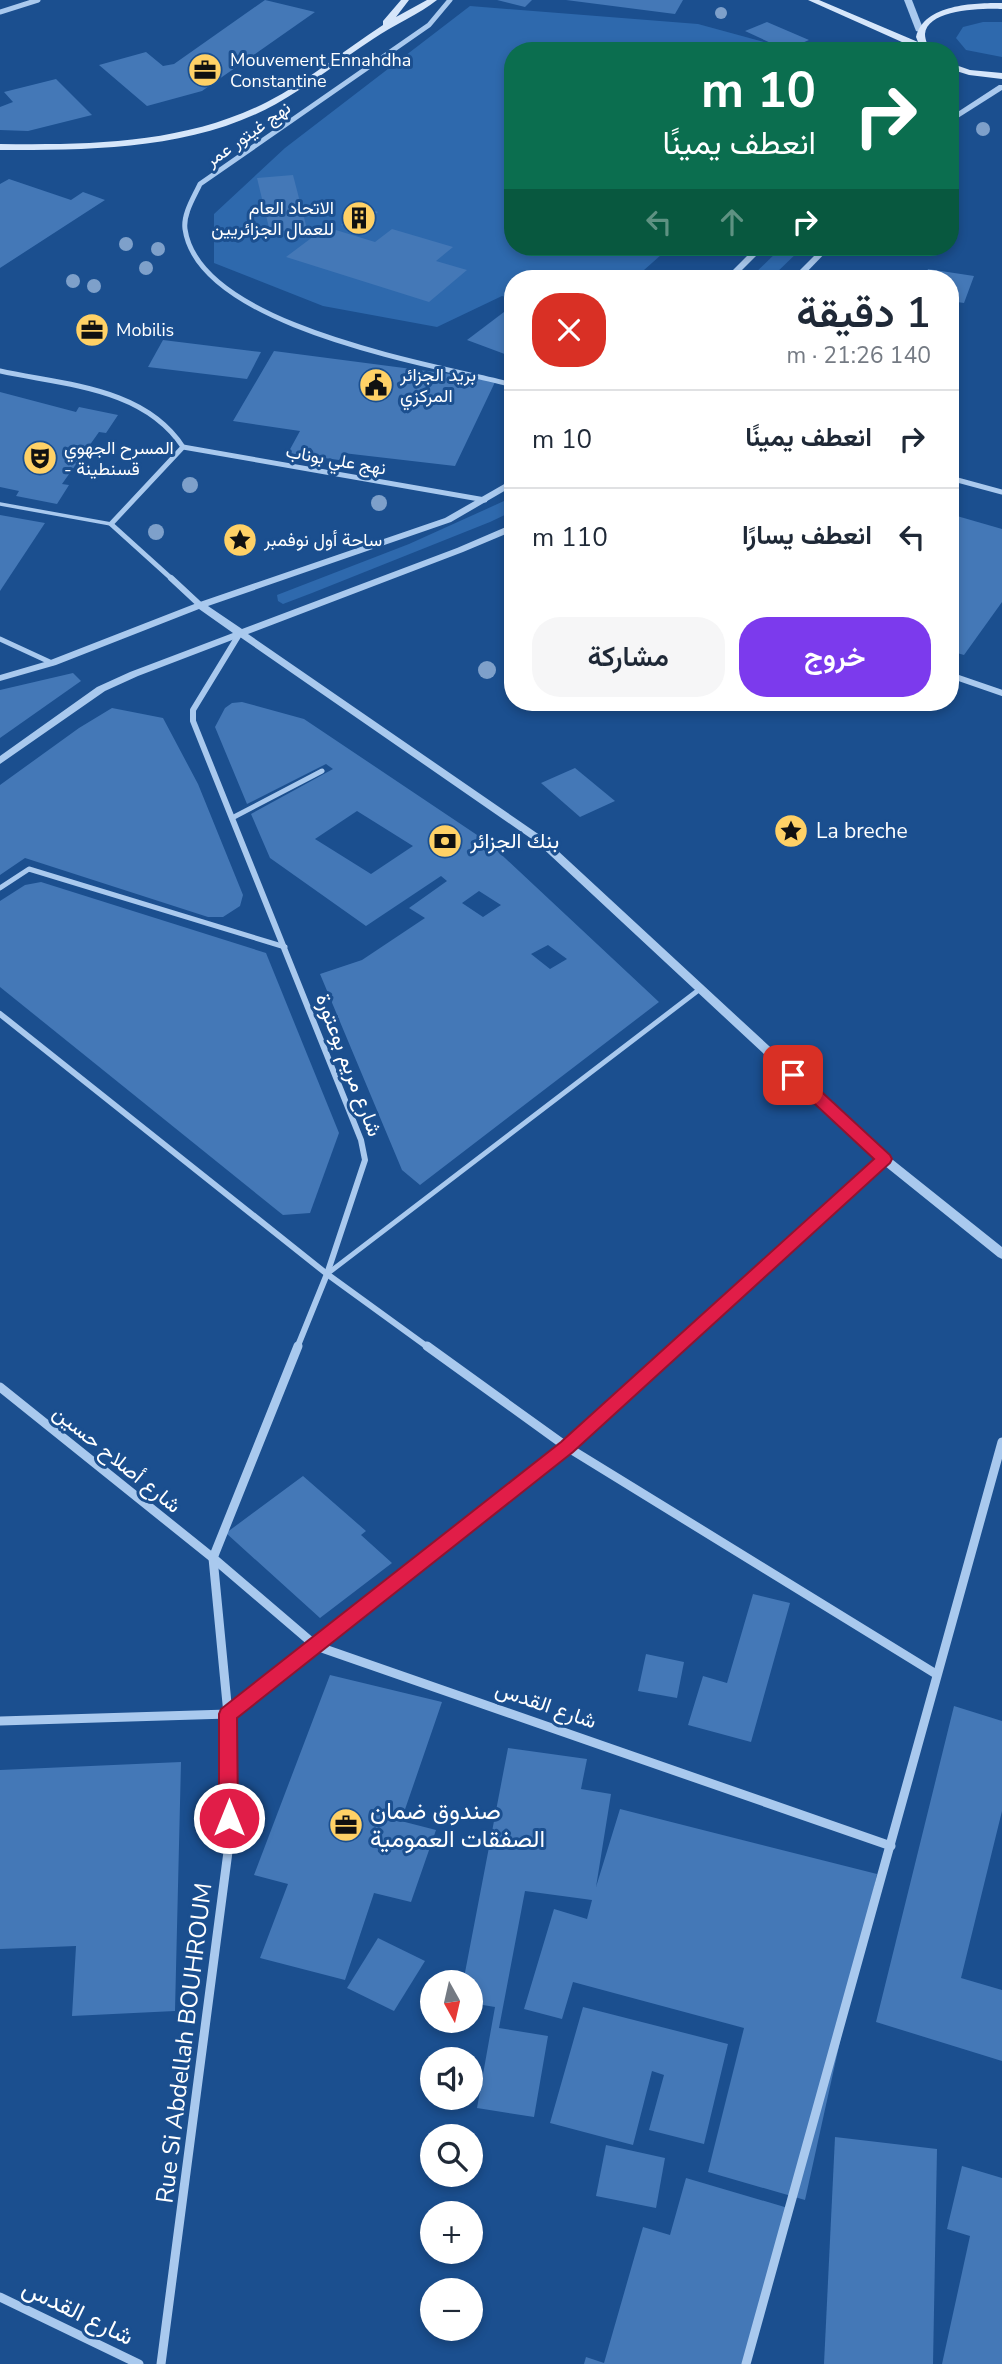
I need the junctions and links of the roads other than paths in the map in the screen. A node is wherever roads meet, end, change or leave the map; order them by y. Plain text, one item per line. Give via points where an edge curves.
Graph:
1 (38, 0) edge
2 (405, 0) edge
3 (433, 0) edge
4 (450, 0) edge
5 (813, 0) edge
6 (908, 0) edge
7 (979, 0) edge
8 (1002, 5) edge
9 (0, 12) edge
10 (920, 31) junction
11 (379, 32) junction
12 (909, 42) edge
13 (920, 42) edge
14 (959, 69) edge
15 (1002, 76) edge
16 (1002, 88) edge
17 (959, 115) edge
18 (0, 147) edge
19 (752, 256) edge
20 (818, 256) edge
21 (737, 270) edge
22 (804, 270) edge
23 (0, 372) edge
24 (504, 383) edge
25 (183, 447) junction
26 (959, 480) edge
27 (504, 488) edge
28 (1002, 492) edge
29 (486, 500) junction
30 (0, 504) edge
31 (111, 524) junction
32 (504, 531) edge
33 (200, 606) junction
34 (240, 633) junction
35 (0, 639) edge
36 (52, 663) junction
37 (0, 678) edge
38 (959, 678) edge
39 (1002, 693) edge
40 (0, 761) edge
41 (322, 771) dead end
42 (232, 818) junction
43 (0, 888) edge
44 (285, 947) junction
45 (700, 989) junction
46 (0, 1014) edge
47 (884, 1159) junction
48 (1002, 1254) edge
49 (327, 1275) junction
50 (0, 1387) edge
51 (1002, 1442) edge
52 (567, 1447) junction
53 (213, 1558) junction
54 (316, 1646) junction
55 (936, 1674) junction
56 (228, 1714) junction
57 (0, 1721) edge
58 (891, 1846) junction
59 (0, 2297) edge
60 (139, 2364) edge
61 (161, 2364) edge
62 (747, 2364) edge

1 - 9 street
2 - 11 main road
3 - 11 main road
4 - 24 street, نهج غيتور عمر via 429,26 201,184 187,211 185,230 189,250 203,272 232,297 258,311 337,338
5 - 12 main road
6 - 10 street
7 - 8 main road
8 - 10 main road via 944,12
10 - 13 main road
11 - 18 main road via 270,103 205,130 88,148
14 - 15 main road
16 - 17 street
19 - 21 street
20 - 22 street
23 - 25 street via 131,402 164,423
25 - 29 street, نهج علي بوناب
25 - 31 street
26 - 28 street
27 - 29 street
29 - 33 street via 448,520
30 - 31 lane
31 - 33 street
32 - 34 street
33 - 34 street
33 - 36 street
34 - 40 street via 102,689
34 - 42 street, شارع مريم بوعتورة via 193,710 198,738
34 - 45 street via 540,840
35 - 36 lane
36 - 37 street
38 - 39 street
41 - 42 lane
42 - 44 street, شارع مريم بوعتورة
43 - 44 lane via 29,869
44 - 49 street, شارع مريم بوعتورة via 365,1160
45 - 47 street
45 - 49 lane
46 - 49 street
47 - 48 street
47 - 52 street
49 - 52 street
49 - 53 street, شارع مريم بوعتورة
50 - 53 street, شارع أصلاح حسين
51 - 55 street
52 - 54 street
52 - 55 street
53 - 54 street, شارع القدس
53 - 56 street, Rue Si Abdellah BOUHROUM
54 - 56 street
54 - 58 street, شارع القدس
55 - 58 street
56 - 57 street
56 - 61 street, Rue Si Abdellah BOUHROUM via 229,1844
58 - 62 street
59 - 60 street, شارع القدس

